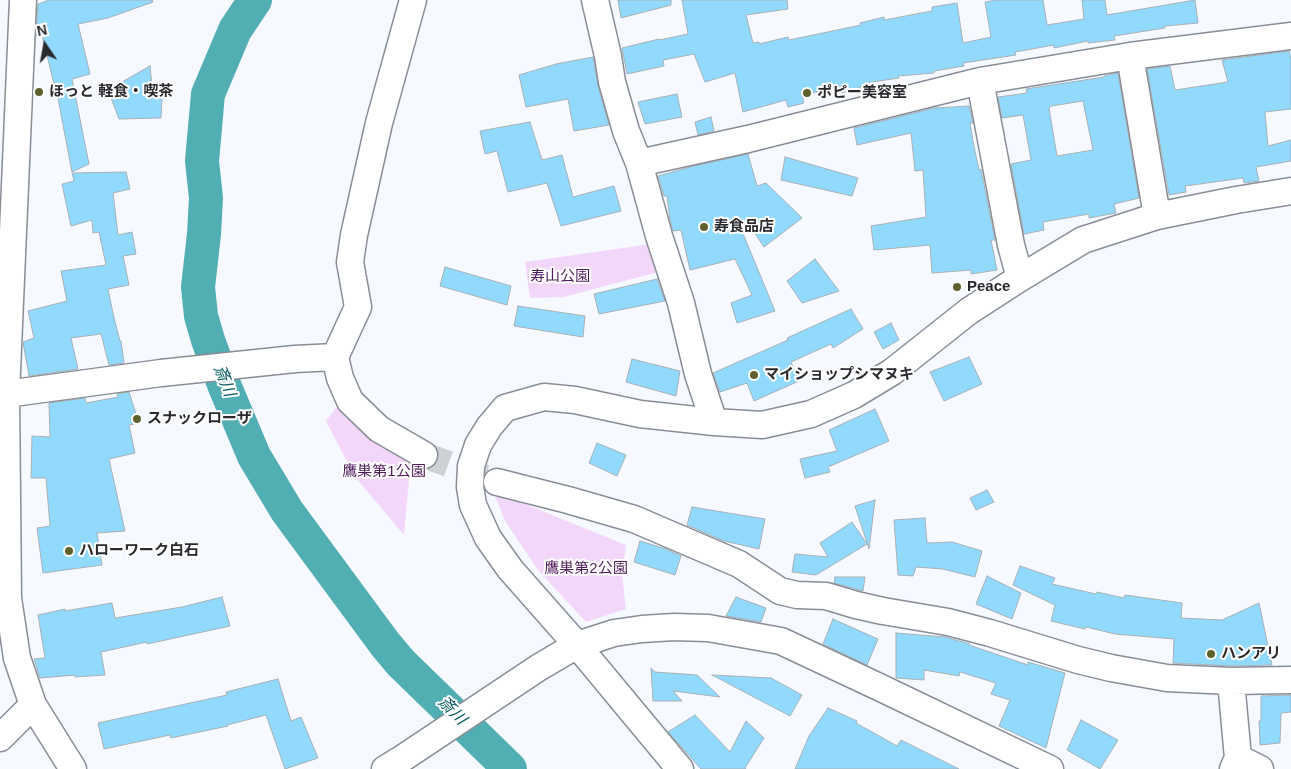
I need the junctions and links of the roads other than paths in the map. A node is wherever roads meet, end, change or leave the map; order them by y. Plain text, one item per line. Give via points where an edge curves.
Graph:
1 (23, 0) edge
2 (413, 0) edge
3 (595, 0) edge
4 (1291, 36) edge
5 (1130, 56) junction
6 (980, 81) junction
7 (639, 163) junction
8 (1291, 190) edge
9 (1157, 216) junction
10 (1020, 278) junction
11 (335, 357) junction
12 (6, 394) junction
13 (714, 422) junction
14 (424, 455) tunnel mouth
15 (497, 482) tunnel mouth
16 (577, 645) junction
17 (1291, 680) edge
18 (1231, 681) junction
19 (32, 705) junction
20 (0, 738) edge
21 (394, 764) edge
22 (1244, 765) edge
23 (74, 769) edge
24 (680, 769) edge
25 (1050, 769) edge

1 - 12 street
2 - 11 street via 379,123 354,235 350,262 358,307
3 - 7 street via 612,82
4 - 5 street
5 - 6 street
5 - 9 street
6 - 7 street
6 - 10 street
7 - 13 street
8 - 9 street
9 - 10 street via 1084,240
10 - 13 street via 969,312 892,372 854,395 810,414 762,425
11 - 12 street via 161,373
11 - 14 street via 350,401 379,430
12 - 19 street via 8,598 17,658
13 - 16 street via 640,414 544,397 505,408 489,427 471,466 473,505 488,538 510,569
15 - 18 street via 634,519 739,564 780,591 826,596 883,611 948,622 1111,668 1167,678
16 - 21 street
16 - 24 street
16 - 25 street via 614,633 674,627 708,628 781,641
17 - 18 street
18 - 22 street
19 - 20 street
19 - 23 street

